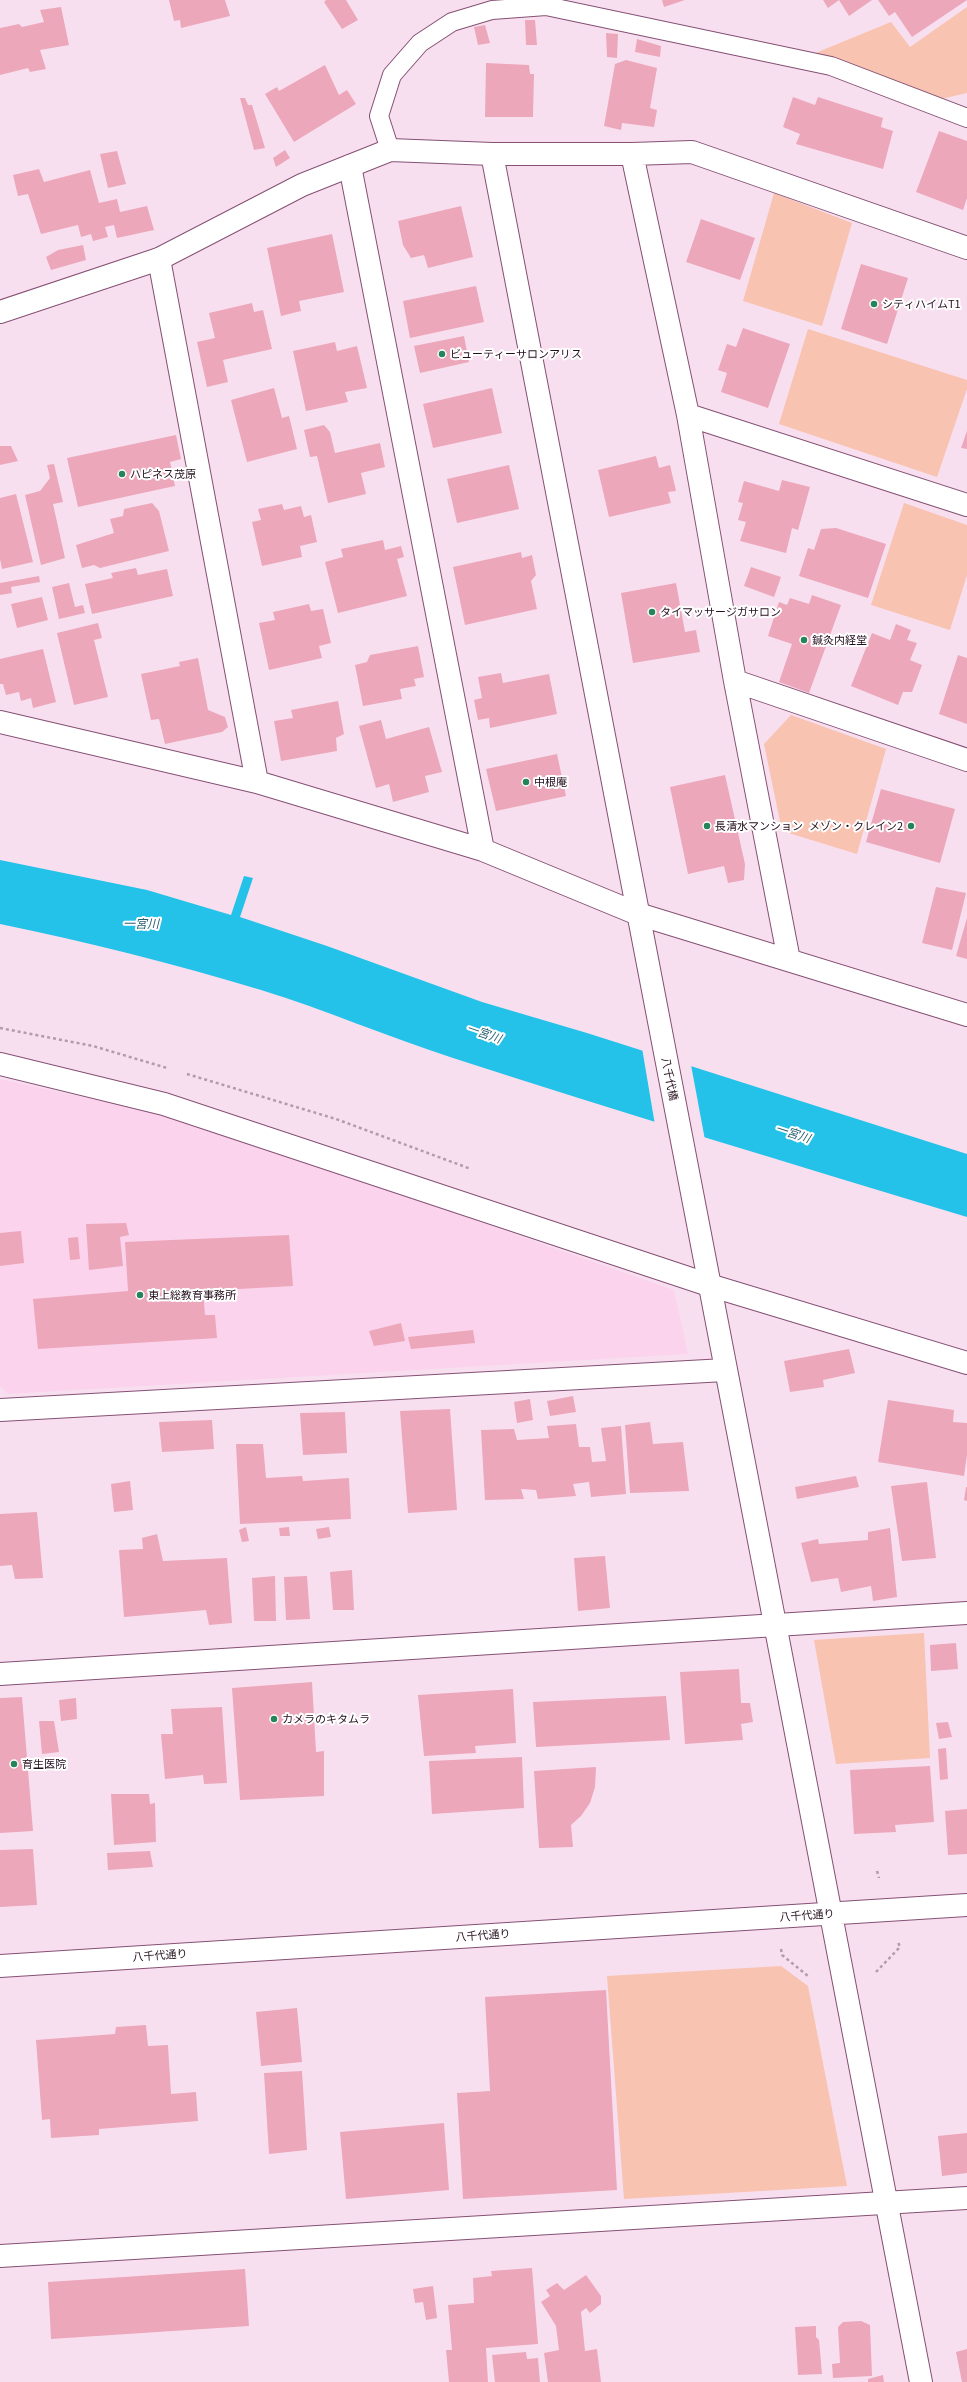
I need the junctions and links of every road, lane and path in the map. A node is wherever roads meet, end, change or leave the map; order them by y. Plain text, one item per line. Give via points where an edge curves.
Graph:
1 (545, 3) edge
2 (967, 118) edge
3 (390, 150) junction
4 (492, 154) junction
5 (632, 154) junction
6 (350, 166) junction
7 (967, 248) edge
8 (158, 259) junction
9 (0, 312) edge
10 (688, 414) junction
11 (967, 505) edge
12 (735, 681) junction
13 (0, 722) edge
14 (967, 760) edge
15 (257, 782) junction
16 (483, 850) junction
17 (638, 914) junction
18 (789, 960) junction
19 (967, 1015) edge
20 (0, 1064) edge
21 (709, 1285) junction
22 (967, 1363) edge
23 (725, 1370) junction
24 (0, 1410) edge
25 (967, 1613) edge
26 (774, 1624) junction
27 (0, 1674) edge
28 (967, 1905) edge
29 (831, 1913) junction
30 (0, 1966) edge
31 (967, 2198) edge
32 (888, 2202) junction
33 (0, 2256) edge
34 (921, 2382) edge

1 - 2 lane via 831,66
1 - 3 lane via 492,10 452,22 420,43 392,75 379,116
3 - 4 street
3 - 6 street
4 - 5 street
4 - 17 street, 八千代橋
5 - 7 street via 692,152
5 - 10 street
6 - 8 street via 302,185
6 - 16 street
8 - 9 street
8 - 15 street
10 - 11 street
10 - 12 street
12 - 14 street
12 - 18 street
13 - 15 street
15 - 16 street
16 - 17 street
17 - 18 street
17 - 21 street, 八千代橋
18 - 19 street
20 - 21 street via 164,1104
21 - 22 street
21 - 23 street, 八千代橋
23 - 24 street
23 - 26 street, 八千代橋
25 - 26 street
26 - 27 street
26 - 29 street, 八千代橋
28 - 29 street, 八千代通り
29 - 30 street, 八千代通り
29 - 32 street, 八千代橋
31 - 32 street
32 - 33 street
32 - 34 street, 八千代橋

